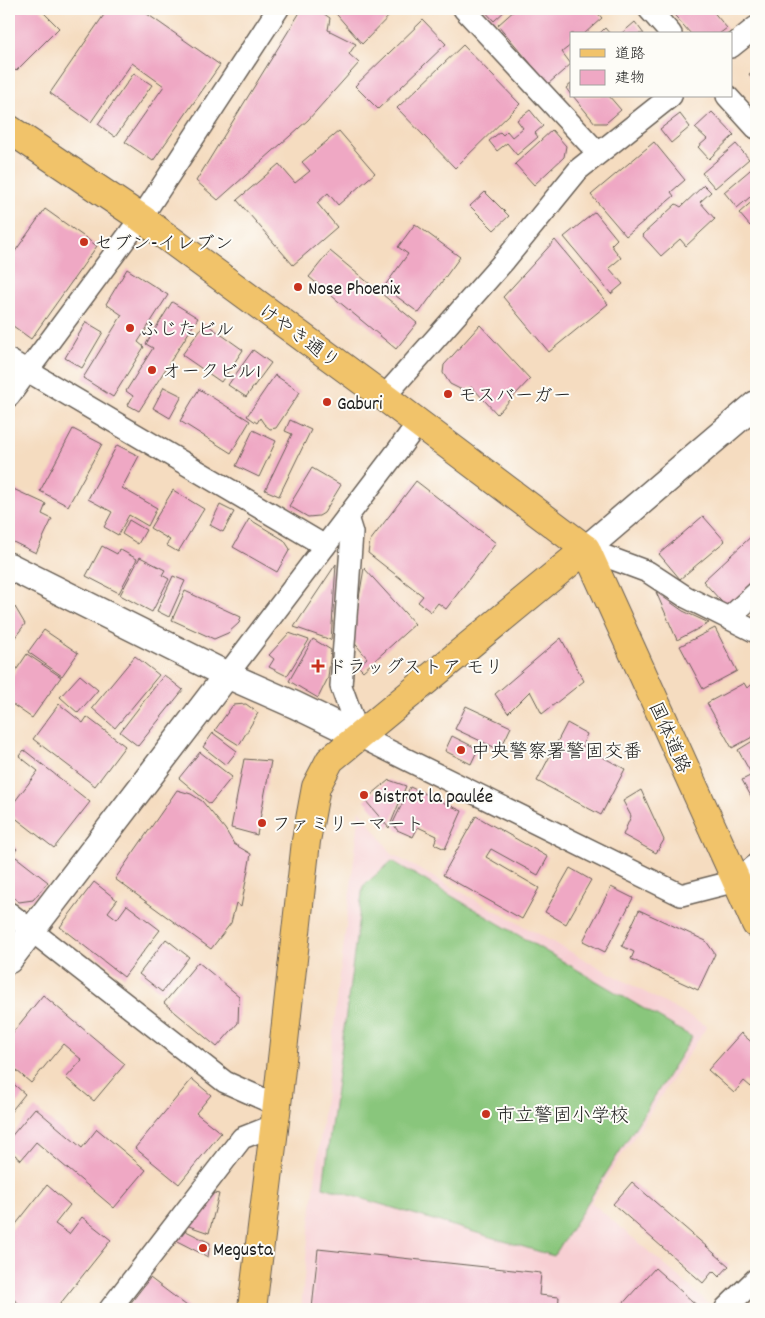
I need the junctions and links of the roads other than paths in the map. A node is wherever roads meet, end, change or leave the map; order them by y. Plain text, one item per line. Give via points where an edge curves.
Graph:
1 (278, 9) edge
2 (464, 9) edge
3 (649, 9) edge
4 (756, 27) edge
5 (669, 32) edge
6 (732, 46) edge
7 (668, 98) edge
8 (729, 98) edge
9 (756, 128) edge
10 (9, 129) edge
11 (598, 153) junction
12 (141, 218) junction
13 (9, 360) edge
14 (28, 370) junction
15 (9, 396) edge
16 (384, 397) junction
17 (756, 404) edge
18 (418, 423) junction
19 (347, 517) junction
20 (325, 546) junction
21 (586, 549) junction
22 (9, 566) edge
23 (756, 593) edge
24 (728, 618) junction
25 (756, 632) edge
26 (226, 674) junction
27 (359, 736) junction
28 (746, 873) edge
29 (9, 913) edge
30 (756, 924) edge
31 (31, 930) junction
32 (9, 960) edge
33 (276, 1115) junction
34 (756, 1279) edge
35 (110, 1309) edge
36 (252, 1309) edge
37 (728, 1309) edge

1 - 12 street
2 - 11 street
3 - 5 street
4 - 6 street
7 - 11 street
8 - 9 street
10 - 12 main road, けやき通り
11 - 16 street via 579,169 505,260
12 - 14 street
12 - 16 main road, けやき通り
13 - 14 street
14 - 15 street
14 - 20 street
16 - 18 main road, けやき通り
17 - 21 street
18 - 19 street
18 - 21 main road, けやき通り
19 - 20 street
19 - 27 street via 352,533 341,686
20 - 26 street
21 - 24 street via 648,572 686,597
21 - 27 main road
21 - 28 main road, 国体道路
22 - 26 street
23 - 24 street
24 - 25 street
26 - 27 street
26 - 31 street
27 - 28 street via 681,895
27 - 33 main road via 330,760 316,787 306,841
28 - 30 main road, 国体道路
29 - 31 street
31 - 32 street
31 - 33 street via 225,1082
33 - 35 street via 242,1138
33 - 36 main road
34 - 37 street

